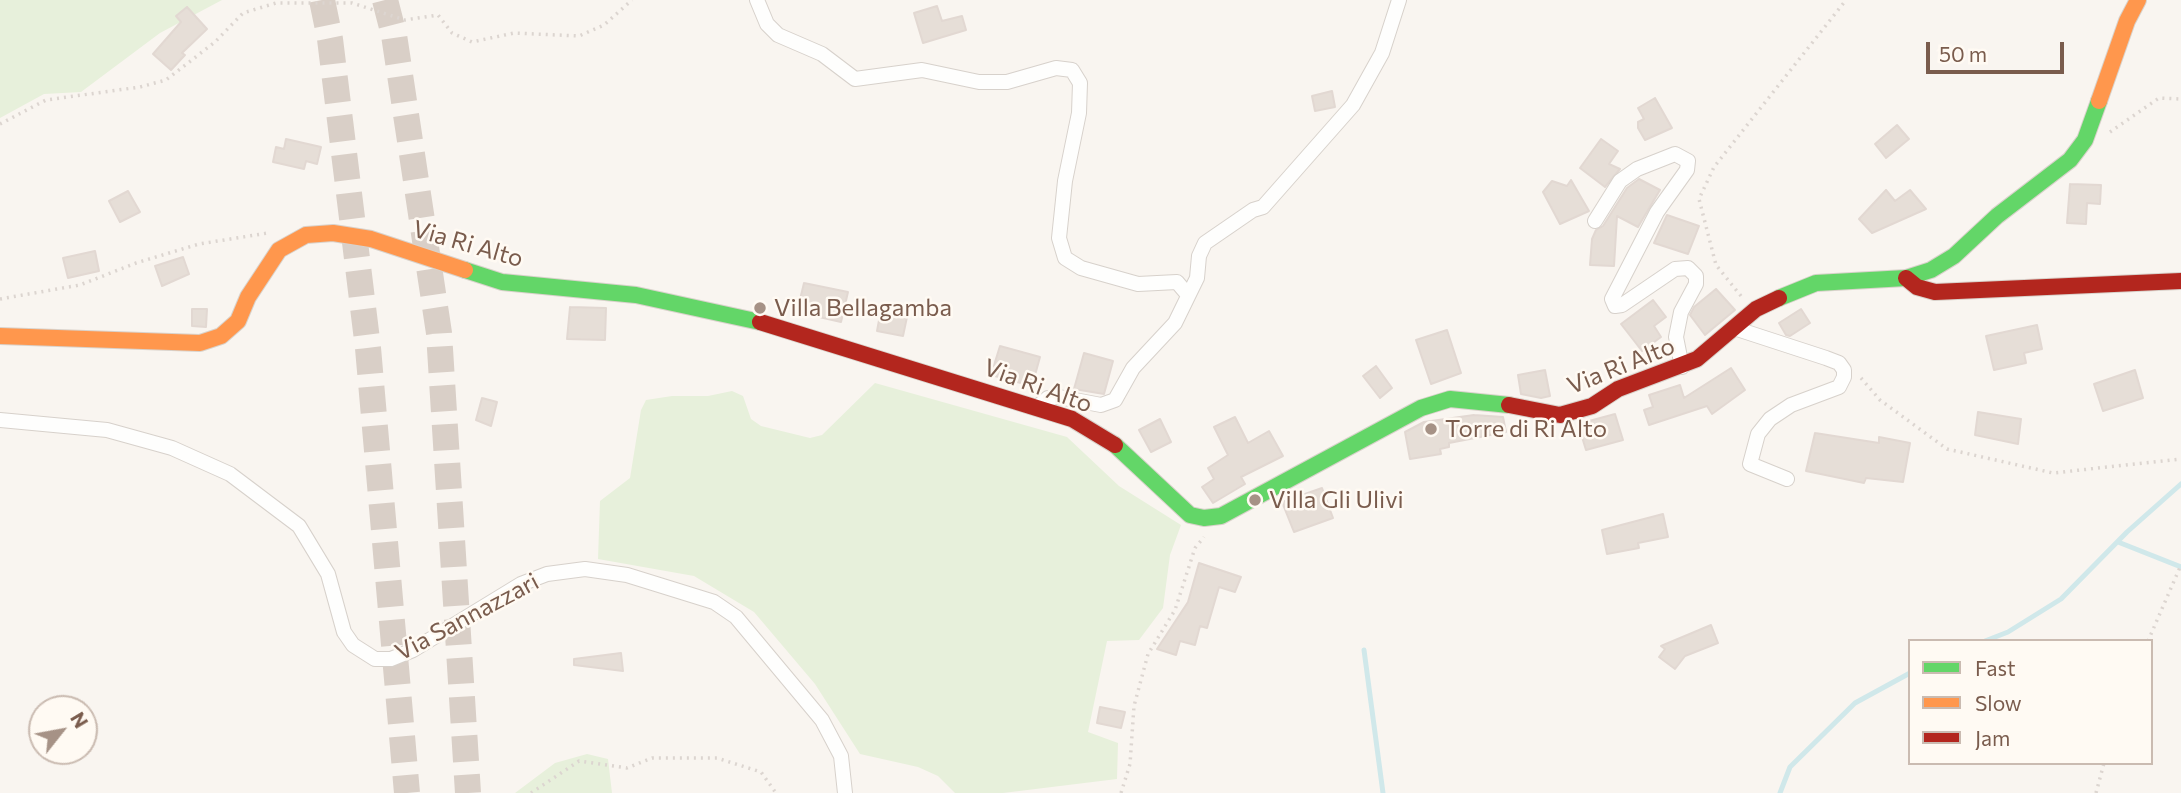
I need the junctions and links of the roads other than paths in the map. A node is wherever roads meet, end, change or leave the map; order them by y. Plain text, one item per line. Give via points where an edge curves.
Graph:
1 (757, 0) edge
2 (1399, 0) edge
3 (2138, 0) edge
4 (1595, 221) dead end
5 (1906, 278) junction
6 (2181, 281) edge
7 (1188, 295) junction
8 (1734, 328) junction
9 (0, 335) edge
10 (1682, 367) junction
11 (1037, 407) junction
12 (0, 419) edge
13 (1787, 479) dead end
14 (845, 793) edge

1 - 7 street via 767,24 778,35 822,54 855,79 922,70 979,82 1007,82 1056,68 1072,69 1080,83 1079,113 1059,238 1065,258 1081,268 1138,284 1177,282
2 - 7 street via 1382,53 1353,105 1263,207 1205,243 1198,278
3 - 5 street, Via Ri Alto via 2085,140 2070,160 1954,256
4 - 10 street via 1620,181 1637,169 1675,154 1688,161 1612,299 1615,306 1622,305 1675,269 1688,268 1696,276 1696,284 1681,312 1676,337
5 - 6 street via 1935,292
5 - 8 street, Via Ri Alto via 1816,283 1756,309
7 - 11 street via 1175,323 1133,368 1115,400 1101,405 1059,397 1048,398
8 - 10 street, Via Ri Alto
8 - 13 street via 1826,358 1844,370 1839,387 1791,405 1758,434 1750,464
9 - 11 street, Via Ri Alto via 200,343 221,336 238,321 279,250 306,235 333,233 372,239 502,282 636,295 738,315
10 - 11 street, Via Ri Alto via 1560,415 1450,399 1421,408 1221,516 1204,518 1190,514 1124,451 1072,419
12 - 14 street, Via Sannazzari via 107,430 172,448 230,474 299,526 328,574 344,632 363,654 375,659 391,659 413,650 521,584 547,574 584,569 627,575 714,601 736,617 770,654 822,720 841,757

